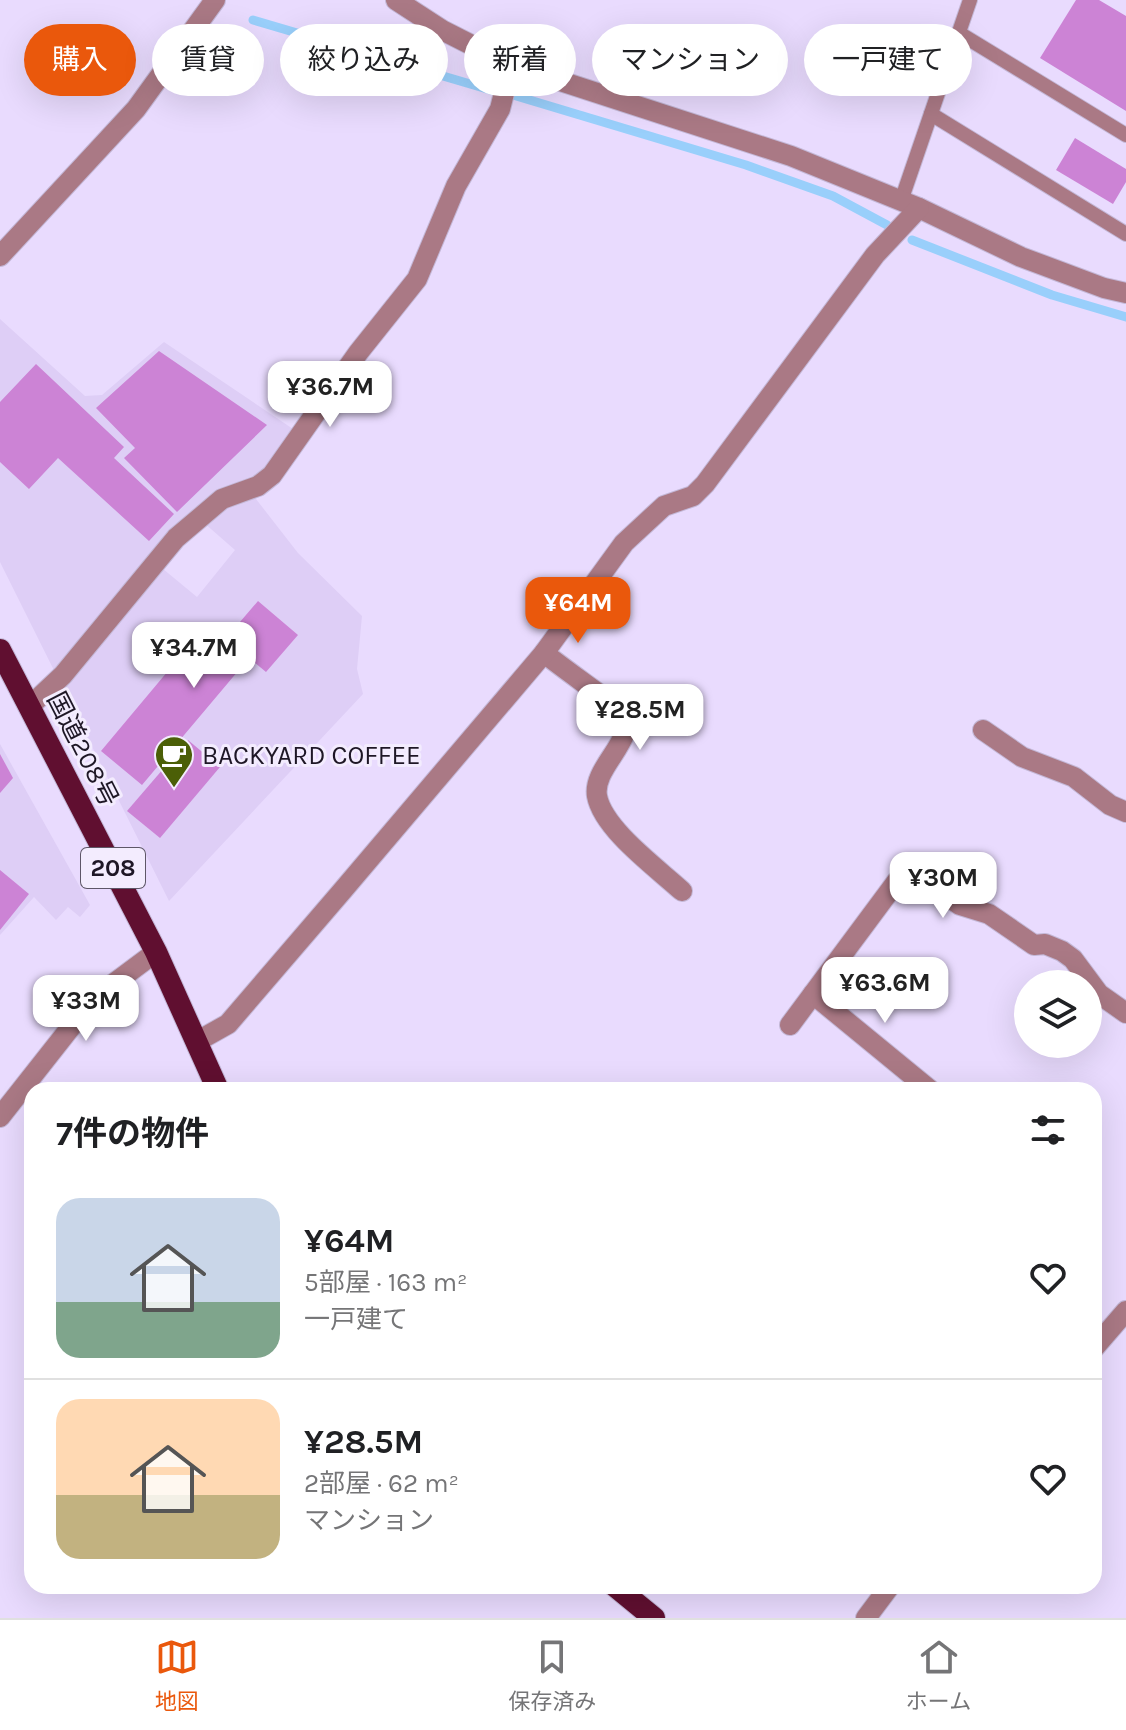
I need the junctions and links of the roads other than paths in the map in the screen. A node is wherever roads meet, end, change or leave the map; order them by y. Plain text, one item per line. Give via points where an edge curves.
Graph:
1 (215, 0) edge
2 (396, 0) edge
3 (970, 0) edge
4 (962, 24) edge
5 (464, 41) edge
6 (972, 41) edge
7 (576, 86) edge
8 (503, 96) edge
9 (937, 96) edge
10 (931, 114) junction
11 (1126, 135) edge
12 (910, 205) junction
13 (1126, 234) edge
14 (0, 256) edge
15 (1126, 293) edge
16 (0, 650) edge
17 (544, 653) junction
18 (29, 707) junction
19 (983, 730) dead end
20 (1126, 812) edge
21 (682, 891) dead end
22 (156, 952) junction
23 (813, 994) junction
24 (1126, 1013) edge
25 (790, 1025) dead end
26 (196, 1042) junction
27 (28, 1082) edge
28 (214, 1082) edge
29 (920, 1082) edge
30 (24, 1087) edge
31 (0, 1117) edge
32 (1126, 1311) edge
33 (1102, 1339) edge
34 (625, 1594) edge
35 (884, 1594) edge
36 (654, 1618) edge
37 (866, 1618) edge

1 - 14 street via 136,109
2 - 5 street
3 - 4 lane
6 - 11 lane
7 - 12 street via 791,156
8 - 18 street via 456,186 417,279 272,475 222,499 176,538 63,675
9 - 10 lane
10 - 12 lane
10 - 13 lane
12 - 15 street via 1021,257
12 - 17 street via 705,484 693,496 664,506 624,543
16 - 18 highway, 国道208号 / 208
17 - 21 street via 622,712 626,728 598,776 598,801 628,843
17 - 26 street via 228,1024
18 - 22 highway, 国道208号 / 208
19 - 20 street via 1022,757 1074,777
22 - 26 highway, 国道208号 / 208
22 - 27 street via 93,999
23 - 24 street via 897,881 907,878 925,880 1034,945 1062,951 1099,994
23 - 25 street
23 - 29 street
26 - 28 highway, 国道208号 / 208
30 - 31 street
32 - 33 street
34 - 36 highway
35 - 37 street

